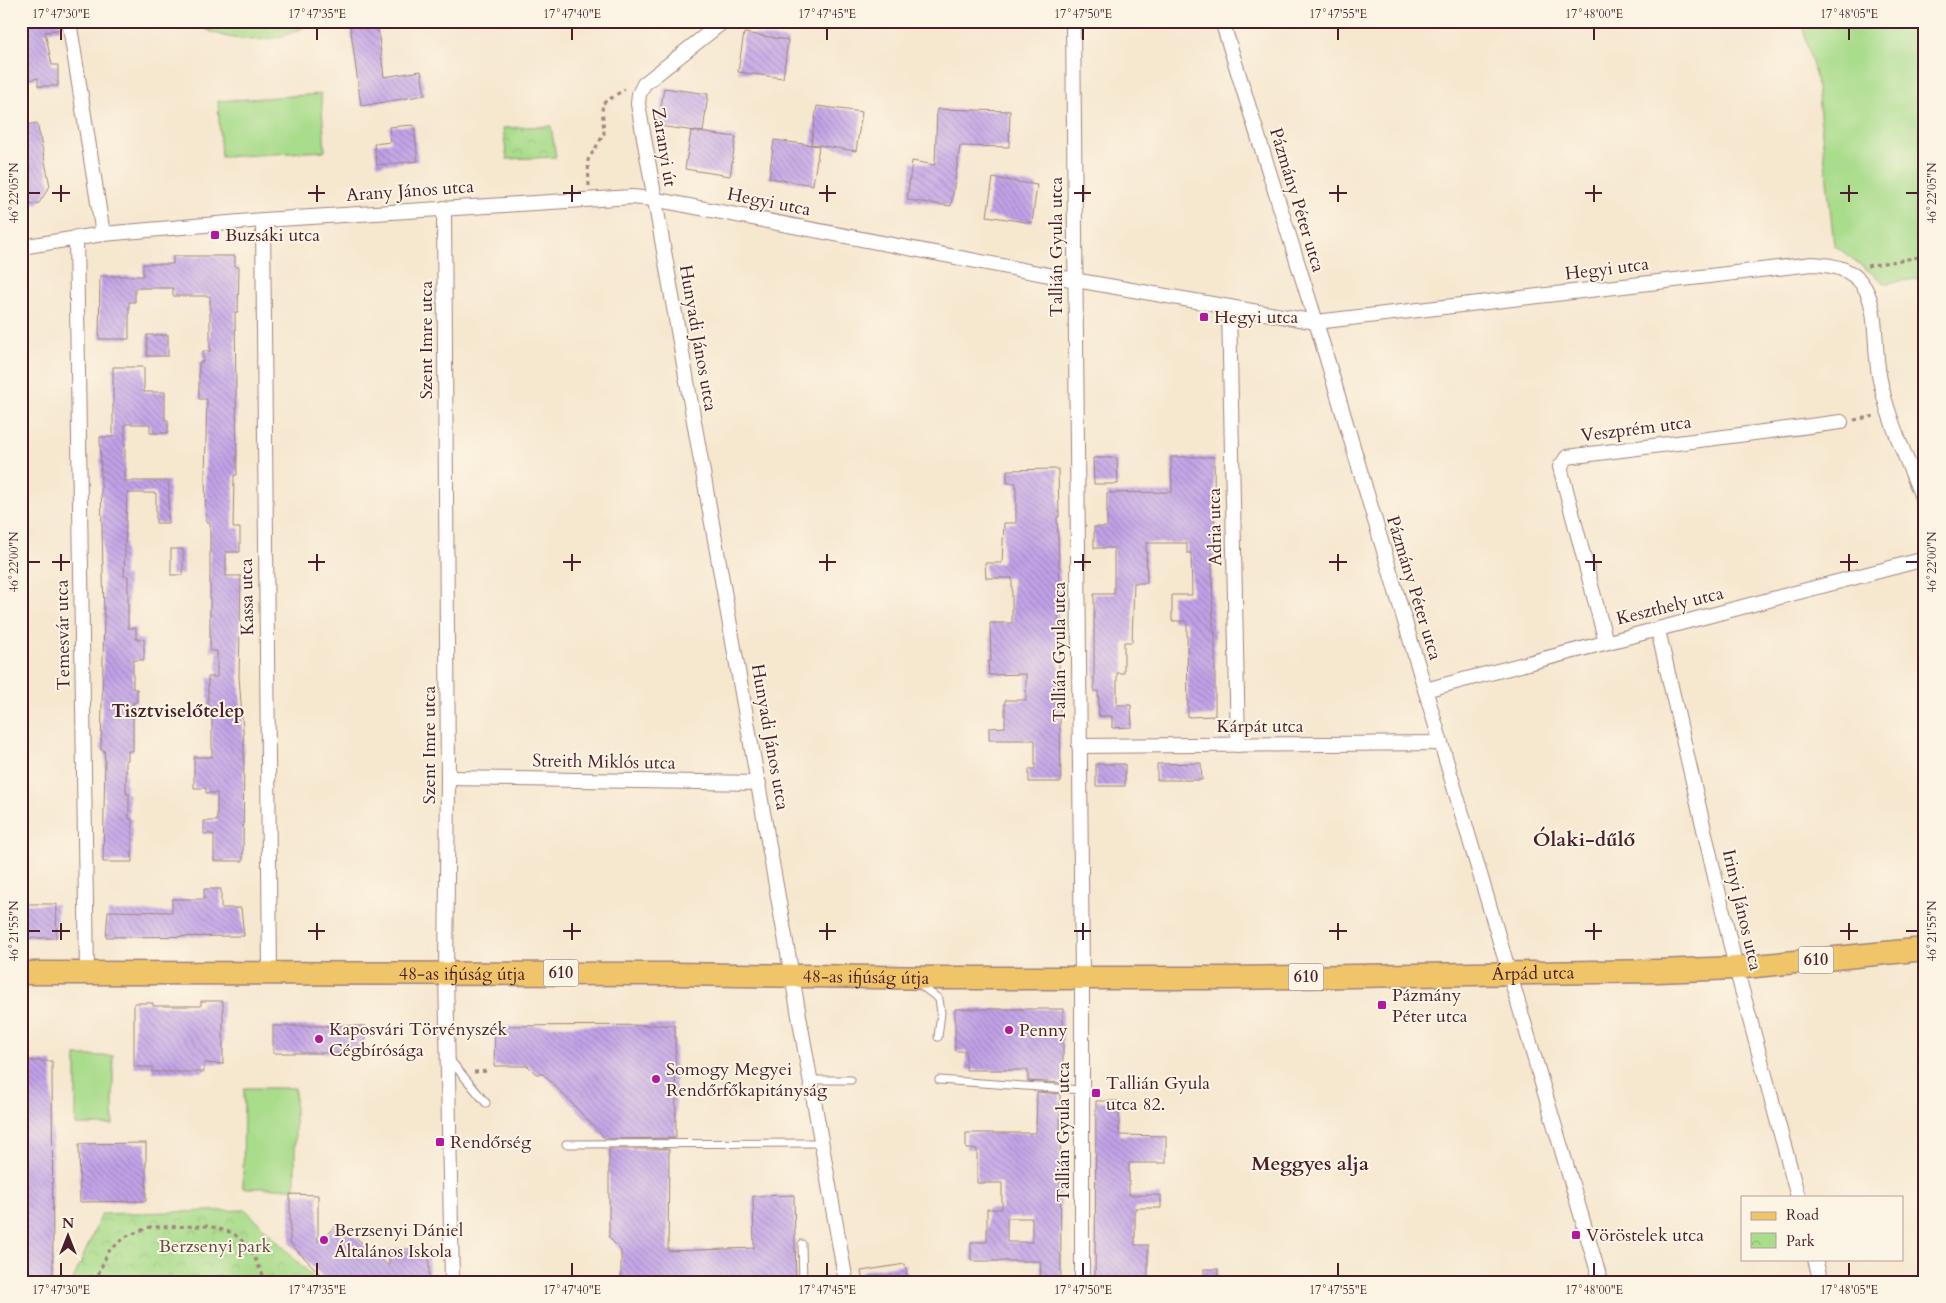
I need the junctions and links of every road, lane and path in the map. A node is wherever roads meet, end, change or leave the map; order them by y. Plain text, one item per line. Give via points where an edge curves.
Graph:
1 (69, 21) edge
2 (724, 21) edge
3 (1073, 21) edge
4 (1222, 21) edge
5 (653, 199) junction
6 (444, 208) junction
7 (263, 220) junction
8 (103, 234) junction
9 (76, 238) junction
10 (21, 247) edge
11 (1925, 256) edge
12 (1867, 266) dead end
13 (1075, 280) junction
14 (1229, 307) junction
15 (1316, 322) junction
16 (1890, 414) junction
17 (1841, 422) joint
18 (1925, 505) edge
19 (1925, 559) edge
20 (1658, 630) junction
21 (1606, 642) junction
22 (1425, 690) junction
23 (1442, 744) junction
24 (1238, 745) junction
25 (1079, 746) junction
26 (448, 778) junction
27 (759, 783) junction
28 (1925, 949) edge
29 (1736, 968) junction
30 (21, 973) edge
31 (87, 973) junction
32 (446, 973) junction
33 (270, 974) junction
34 (1510, 974) junction
35 (793, 975) junction
36 (902, 978) junction
37 (1082, 979) junction
38 (938, 1037) dead end
39 (448, 1058) junction
40 (810, 1080) junction
41 (851, 1080) dead end
42 (939, 1080) dead end
43 (1082, 1090) junction
44 (486, 1103) dead end
45 (820, 1143) junction
46 (566, 1144) dead end
47 (1798, 1196) edge
48 (802, 1244) dead end
49 (1815, 1260) edge
50 (95, 1282) edge
51 (266, 1282) edge
52 (452, 1282) edge
53 (803, 1282) edge
54 (846, 1282) edge
55 (1082, 1282) edge
56 (1601, 1282) edge
57 (1821, 1282) edge

1 - 8 street
2 - 5 street, Zaranyi út via 644,84 639,94
3 - 13 street, Tallián Gyula utca
4 - 15 street, Pázmány Péter utca
5 - 6 street, Arany János utca via 590,198
5 - 13 street, Hegyi utca
5 - 27 street, Hunyadi János utca
6 - 7 street, Arany János utca
6 - 26 street, Szent Imre utca
7 - 8 street, Arany János utca
7 - 33 street, Kassa utca
8 - 9 street, Arany János utca
9 - 10 street, Arany János utca
9 - 31 street, Temesvár utca
11 - 12 path
13 - 14 street, Hegyi utca
13 - 25 street, Tallián Gyula utca
14 - 15 street, Hegyi utca
14 - 24 street, Adria utca
15 - 16 street, Hegyi utca via 1812,264 1837,266 1864,287 1870,300 1879,375
15 - 22 street, Pázmány Péter utca
16 - 17 path
16 - 18 street
17 - 21 street, Veszprém utca via 1567,457 1560,467
19 - 20 street, Keszthely utca
20 - 21 street, Keszthely utca
20 - 29 street, Irinyi János utca
21 - 22 street, Keszthely utca
22 - 23 street, Pázmány Péter utca
23 - 24 street, Kárpát utca
23 - 34 street, Pázmány Péter utca
24 - 25 street, Kárpát utca
25 - 37 street, Tallián Gyula utca
26 - 27 street, Streith Miklós utca
26 - 32 street, Szent Imre utca
27 - 35 street, Hunyadi János utca
28 - 29 main road, Árpád utca / 610
29 - 34 main road, Árpád utca / 610
29 - 47 street, Irinyi János utca
30 - 31 main road, 48-as ifjúság útja / 610
31 - 33 main road, 48-as ifjúság útja / 610
32 - 33 main road, 48-as ifjúság útja / 610
32 - 35 main road, 48-as ifjúság útja / 610
32 - 39 street, Szent Imre utca
34 - 37 main road, Árpád utca / 610
34 - 56 street, Pázmány Péter utca
35 - 36 main road, 48-as ifjúság útja / 610
35 - 40 street, Hunyadi János utca
36 - 37 main road, 48-as ifjúság útja / 610
36 - 38 lane via 929,990 938,999 942,1013
37 - 43 street, Tallián Gyula utca
39 - 44 lane
39 - 52 street, Szent Imre utca
40 - 41 lane
40 - 45 street, Hunyadi János utca
42 - 43 lane
43 - 55 street, Tallián Gyula utca
45 - 46 lane
45 - 54 street, Hunyadi János utca
48 - 53 lane
49 - 57 street
50 - 51 path via 108,1252 127,1236 150,1227 209,1226 233,1232 250,1248

